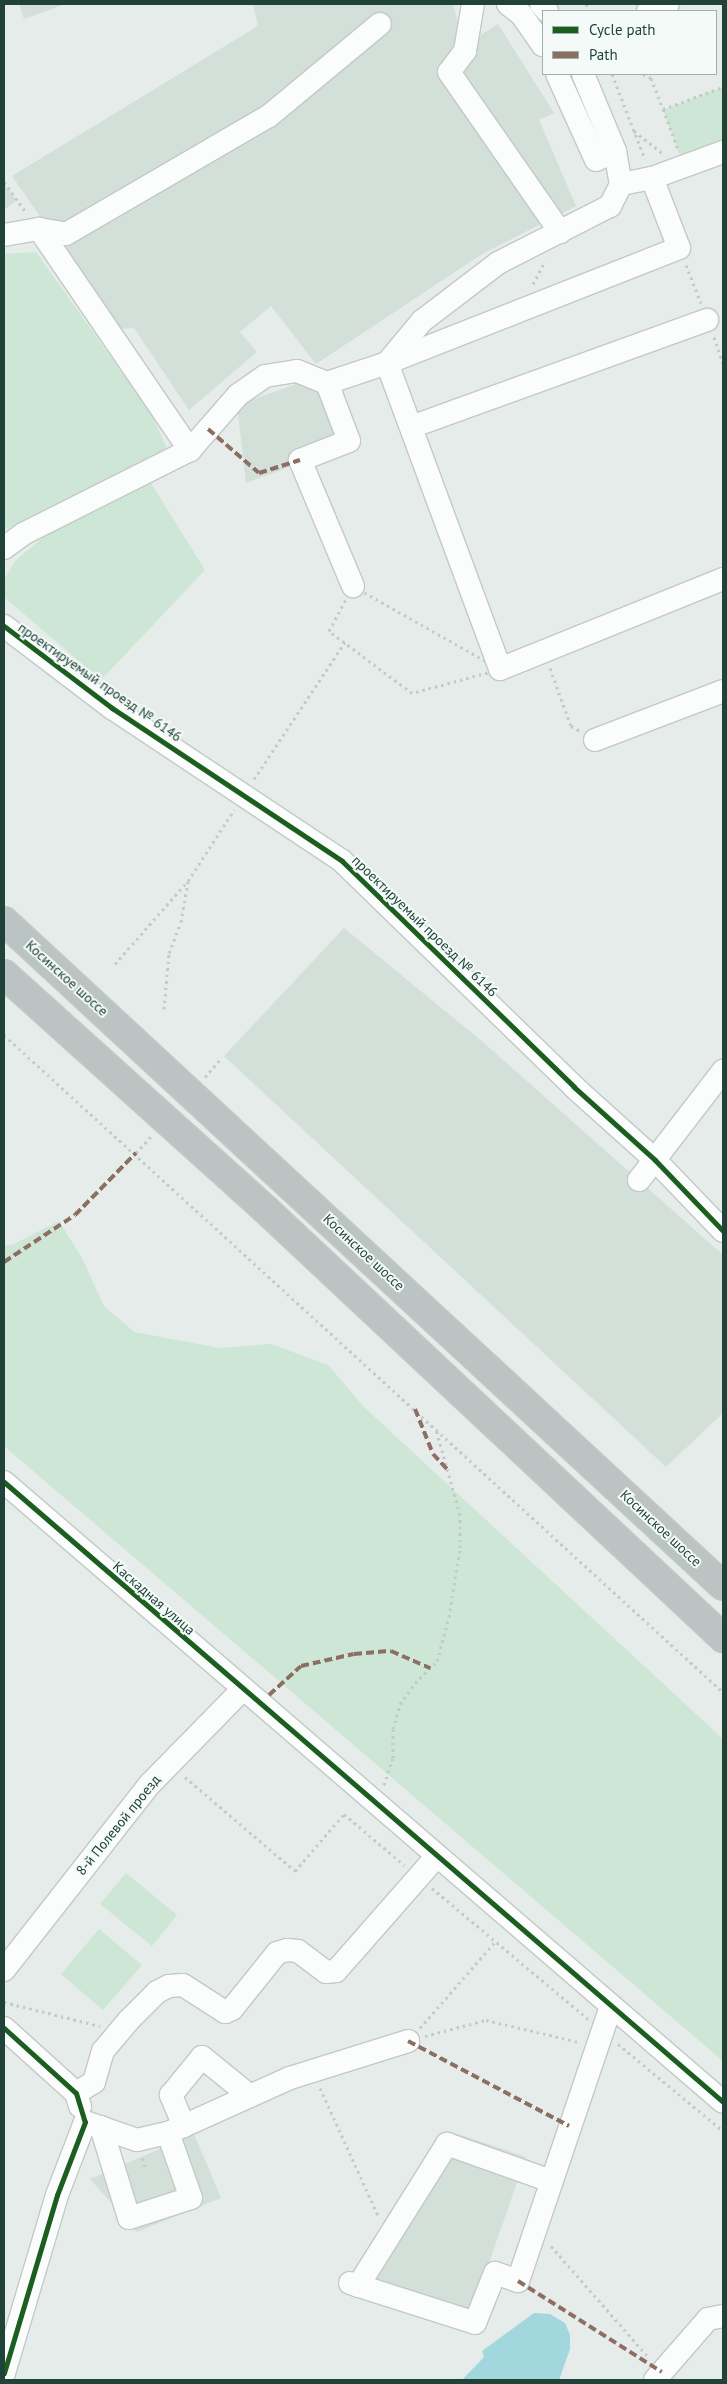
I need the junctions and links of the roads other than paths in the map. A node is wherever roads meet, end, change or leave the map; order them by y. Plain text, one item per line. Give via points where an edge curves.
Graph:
1 (473, 4) edge
2 (508, 4) edge
3 (668, 4) edge
4 (651, 10) edge
5 (380, 24) dead end
6 (542, 44) edge
7 (557, 75) edge
8 (582, 75) edge
9 (615, 150) junction
10 (723, 152) edge
11 (652, 178) junction
12 (621, 184) junction
13 (39, 230) junction
14 (560, 232) junction
15 (4, 235) edge
16 (707, 320) dead end
17 (387, 363) junction
18 (327, 383) junction
19 (410, 427) junction
20 (190, 450) junction
21 (4, 548) edge
22 (723, 579) edge
23 (353, 586) road end
24 (4, 626) edge
25 (723, 691) edge
26 (595, 740) road end
27 (4, 921) edge
28 (4, 974) edge
29 (723, 1071) edge
30 (655, 1160) junction
31 (639, 1180) dead end
32 (723, 1230) edge
33 (4, 1482) edge
34 (723, 1586) edge
35 (723, 1638) edge
36 (242, 1690) junction
37 (436, 1857) junction
38 (4, 1970) edge
39 (611, 2007) junction
40 (4, 2028) edge
41 (408, 2041) road end
42 (76, 2093) junction
43 (250, 2096) junction
44 (723, 2102) edge
45 (93, 2125) junction
46 (176, 2129) junction
47 (551, 2181) junction
48 (723, 2316) edge
49 (4, 2373) edge
50 (658, 2376) edge

1 - 14 street via 465,51 449,72
2 - 6 street via 520,14
3 - 4 street
5 - 13 street via 269,116 66,234
7 - 9 street via 596,160
8 - 9 street
9 - 12 street
10 - 11 street
11 - 12 street
11 - 17 street via 680,248
12 - 14 street via 610,206
13 - 15 street
13 - 20 street
14 - 17 street via 490,269 422,321
16 - 19 street
17 - 18 street
17 - 19 street
18 - 20 street via 297,371 265,376 238,395
18 - 23 street via 349,441 300,460
19 - 22 street via 500,669
20 - 21 street via 23,534
24 - 30 street, проектируемый проезд № 6146 via 112,708 342,862 574,1087
25 - 26 street
27 - 34 highway, Косинское шоссе
28 - 35 highway via 265,1209
29 - 30 street
30 - 31 street
30 - 32 street, проектируемый проезд № 6146
33 - 36 street, Каскадная улица
36 - 37 street, Каскадная улица
36 - 38 street, 8-й Полевой проезд via 169,1763
37 - 39 street, Каскадная улица
37 - 42 street via 336,1971 326,1972 298,1951 287,1950 277,1954 232,2009 225,2012 183,1985 169,1986 157,1992 120,2031 103,2051 94,2082
39 - 44 street, Каскадная улица
39 - 47 street
40 - 42 street
41 - 43 street via 312,2070
42 - 45 street
43 - 46 street
43 - 46 street via 202,2057 170,2096
45 - 46 street via 137,2140
45 - 46 street via 129,2218 191,2198
45 - 49 street via 58,2195
47 - 47 street via 447,2144 354,2284 475,2323 495,2273 518,2281
48 - 50 street via 708,2319

